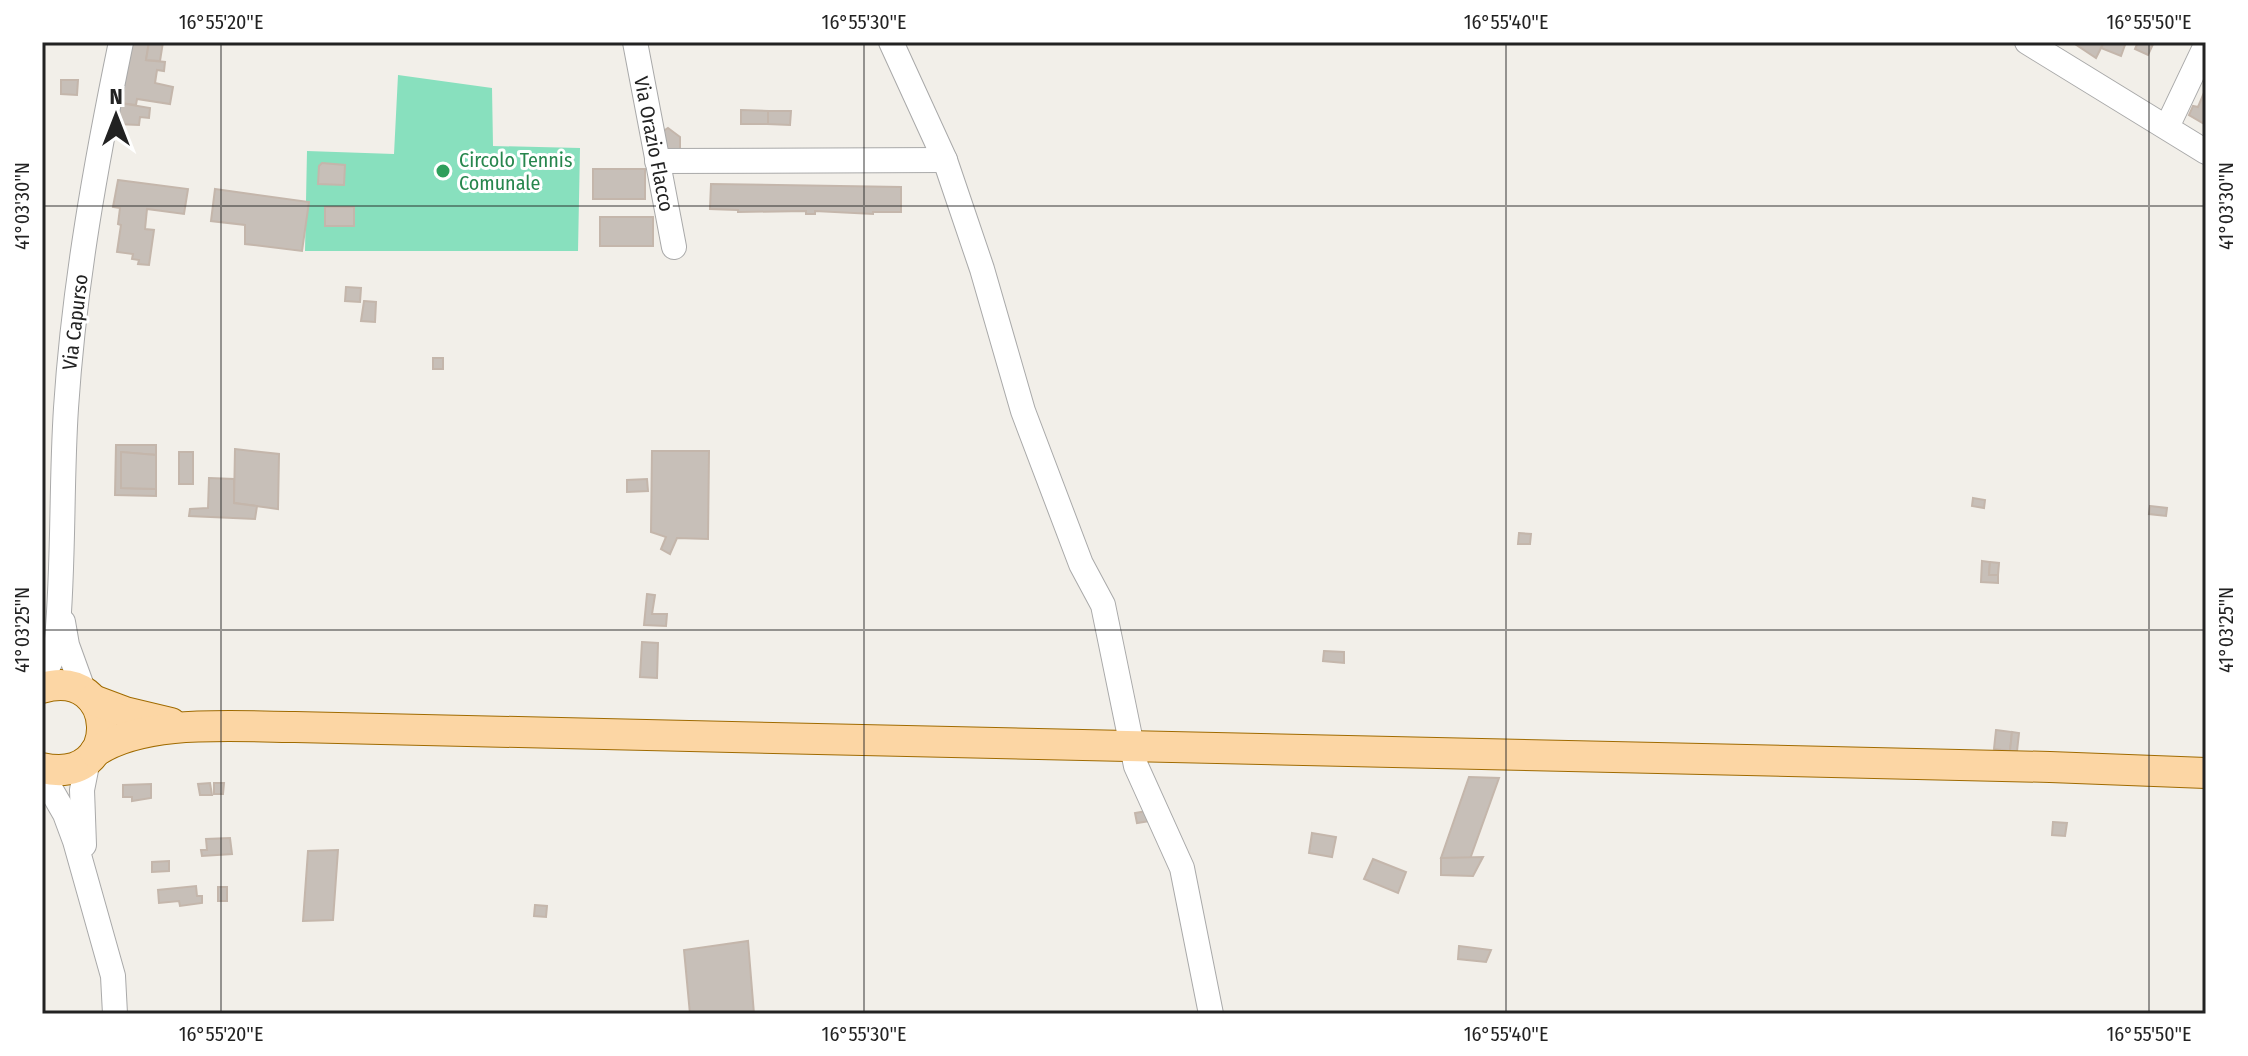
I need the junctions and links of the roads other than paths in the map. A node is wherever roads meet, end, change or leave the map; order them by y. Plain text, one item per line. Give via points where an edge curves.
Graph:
1 (121, 42) edge
2 (635, 42) edge
3 (891, 42) edge
4 (2027, 42) edge
5 (2206, 45) edge
6 (2167, 127) junction
7 (2206, 152) edge
8 (945, 160) junction
9 (657, 161) junction
10 (674, 247) dead end
11 (60, 604) junction
12 (42, 679) edge
13 (42, 688) edge
14 (89, 696) junction
15 (192, 727) junction
16 (1132, 746) junction
17 (92, 756) junction
18 (42, 768) edge
19 (2206, 773) edge
20 (42, 774) edge
21 (85, 875) junction
22 (115, 1014) edge
23 (1211, 1014) edge

1 - 11 street, Via Capurso via 77,300 66,407
2 - 9 street, Via Orazio Flacco
3 - 8 street
4 - 6 street
5 - 6 street
6 - 7 street
8 - 9 street
8 - 16 street via 1023,411 1081,564 1103,605
9 - 10 street, Via Orazio Flacco
11 - 12 street, Via Capurso via 54,654
11 - 14 street, Via Capurso via 67,645
13 - 14 main road via 64,684
14 - 15 main road via 148,718
14 - 17 main road via 103,722
15 - 16 main road
15 - 17 main road via 132,735
16 - 19 main road
16 - 23 street via 1182,868
17 - 18 main road via 68,770
17 - 21 street via 82,790
20 - 21 street via 65,814
21 - 22 street via 113,976

